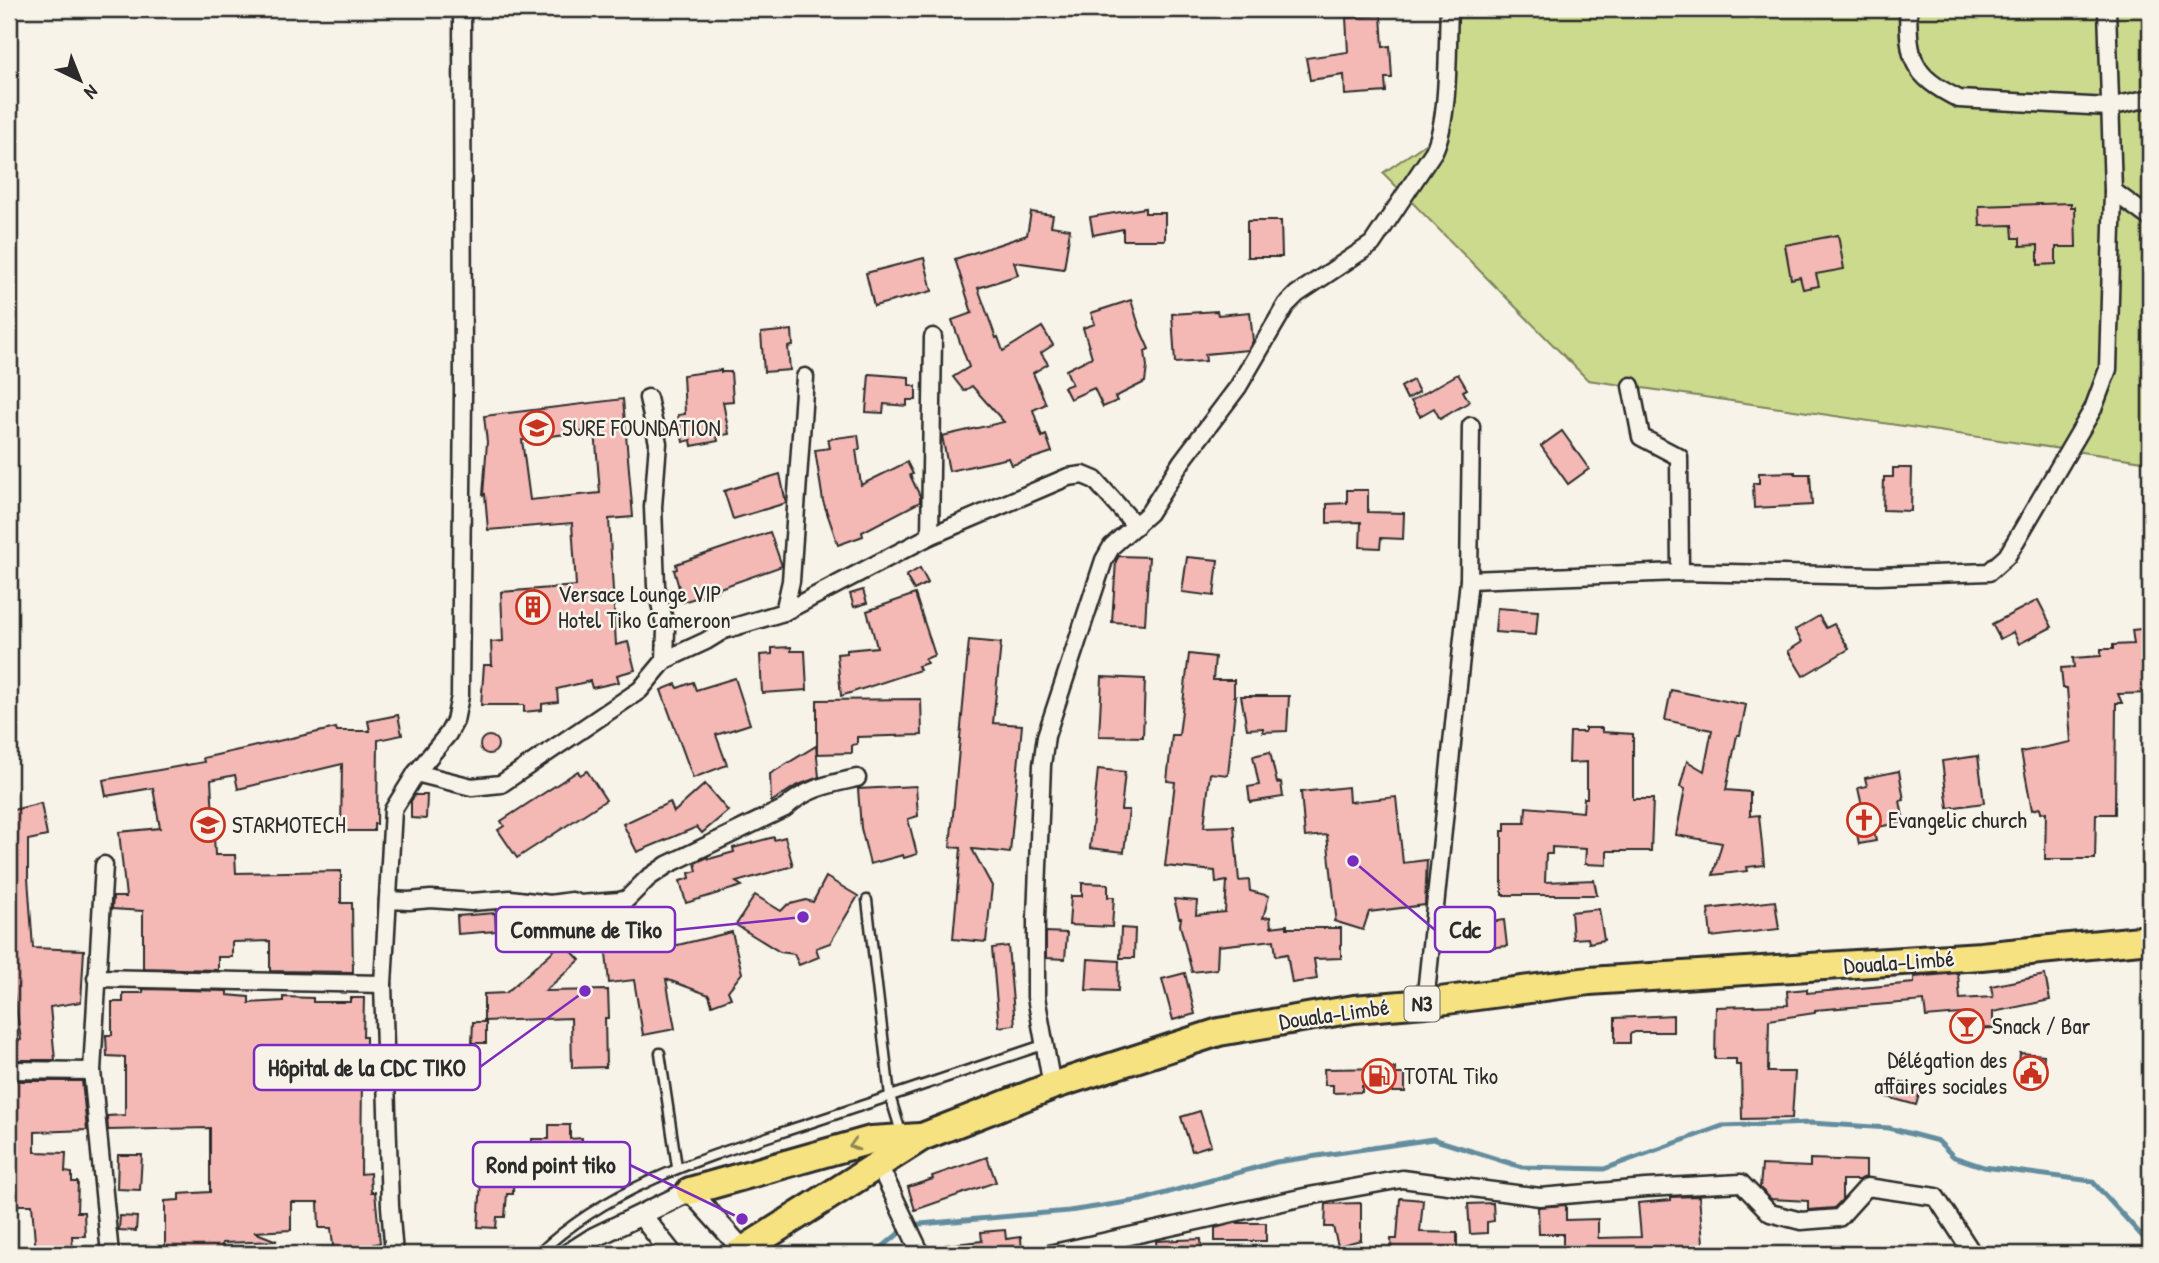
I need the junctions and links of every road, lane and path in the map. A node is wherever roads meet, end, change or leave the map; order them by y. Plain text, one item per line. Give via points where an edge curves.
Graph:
1 (462, 9) edge
2 (1449, 9) edge
3 (1908, 9) edge
4 (2107, 9) edge
5 (2150, 98) edge
6 (2109, 107) junction
7 (2113, 191) junction
8 (2150, 218) edge
9 (933, 337) dead end
10 (804, 377) dead end
11 (1630, 386) dead end
12 (648, 398) dead end
13 (1471, 426) dead end
14 (1136, 526) junction
15 (930, 536) junction
16 (1680, 572) junction
17 (1469, 580) junction
18 (784, 612) junction
19 (665, 660) junction
20 (416, 774) junction
21 (857, 778) dead end
22 (104, 865) dead end
23 (388, 900) junction
24 (867, 900) dead end
25 (2150, 939) edge
26 (96, 978) junction
27 (383, 984) junction
28 (1425, 1003) junction
29 (1043, 1045) junction
30 (660, 1054) dead end
31 (9, 1070) edge
32 (92, 1071) junction
33 (1052, 1086) junction
34 (890, 1096) junction
35 (912, 1138) junction
36 (878, 1163) junction
37 (677, 1167) junction
38 (690, 1191) junction
39 (642, 1216) junction
40 (739, 1252) edge
41 (110, 1254) edge
42 (394, 1254) edge
43 (538, 1254) edge
44 (568, 1254) edge
45 (672, 1254) edge
46 (922, 1254) edge
47 (1049, 1254) edge
48 (1973, 1254) edge

1 - 20 street via 460,696 448,734
2 - 14 street via 1443,119 1434,151 1372,244 1286,305 1238,387
3 - 6 street via 1909,47 1915,66 1937,88 1959,99
4 - 6 street
5 - 6 street
6 - 7 street
7 - 8 street
7 - 16 street via 2108,369 2093,409 1999,565 1989,572 1878,576
9 - 15 street
10 - 18 street via 791,581
11 - 16 street via 1641,437 1679,457
12 - 19 street via 659,443 653,507
13 - 17 street
14 - 15 street via 1095,480 1083,475 1068,477
14 - 29 street via 1112,546 1104,560 1046,736 1035,917 1036,997
15 - 18 street
16 - 17 street
17 - 28 street
18 - 19 street via 724,630
19 - 20 street via 640,690 501,783 472,787
20 - 23 street via 393,810
21 - 23 street via 804,793 785,808 667,865 620,901
22 - 26 street
23 - 27 street
24 - 34 lane
25 - 28 highway, Douala-Limbé / N3 via 1981,956 1589,981
26 - 27 street
26 - 32 street
27 - 42 street
28 - 33 highway, Douala-Limbé / N3 via 1354,1009 1219,1032
29 - 33 street
29 - 34 lane
30 - 37 lane
31 - 32 street
32 - 41 street
33 - 35 highway, Douala-Limbé / N3
34 - 35 lane
34 - 37 lane
35 - 36 highway, Douala-Limbé / N3
35 -> 38 highway via 871,1140
36 - 40 highway, Douala-Limbé / N3
36 - 46 street
37 - 43 lane via 614,1197
38 - 39 street
38 - 40 street
39 - 44 street
39 - 45 street
47 - 48 street via 1402,1179 1540,1197 1741,1183 1770,1213 1801,1221 1839,1218 1867,1187 1936,1197

